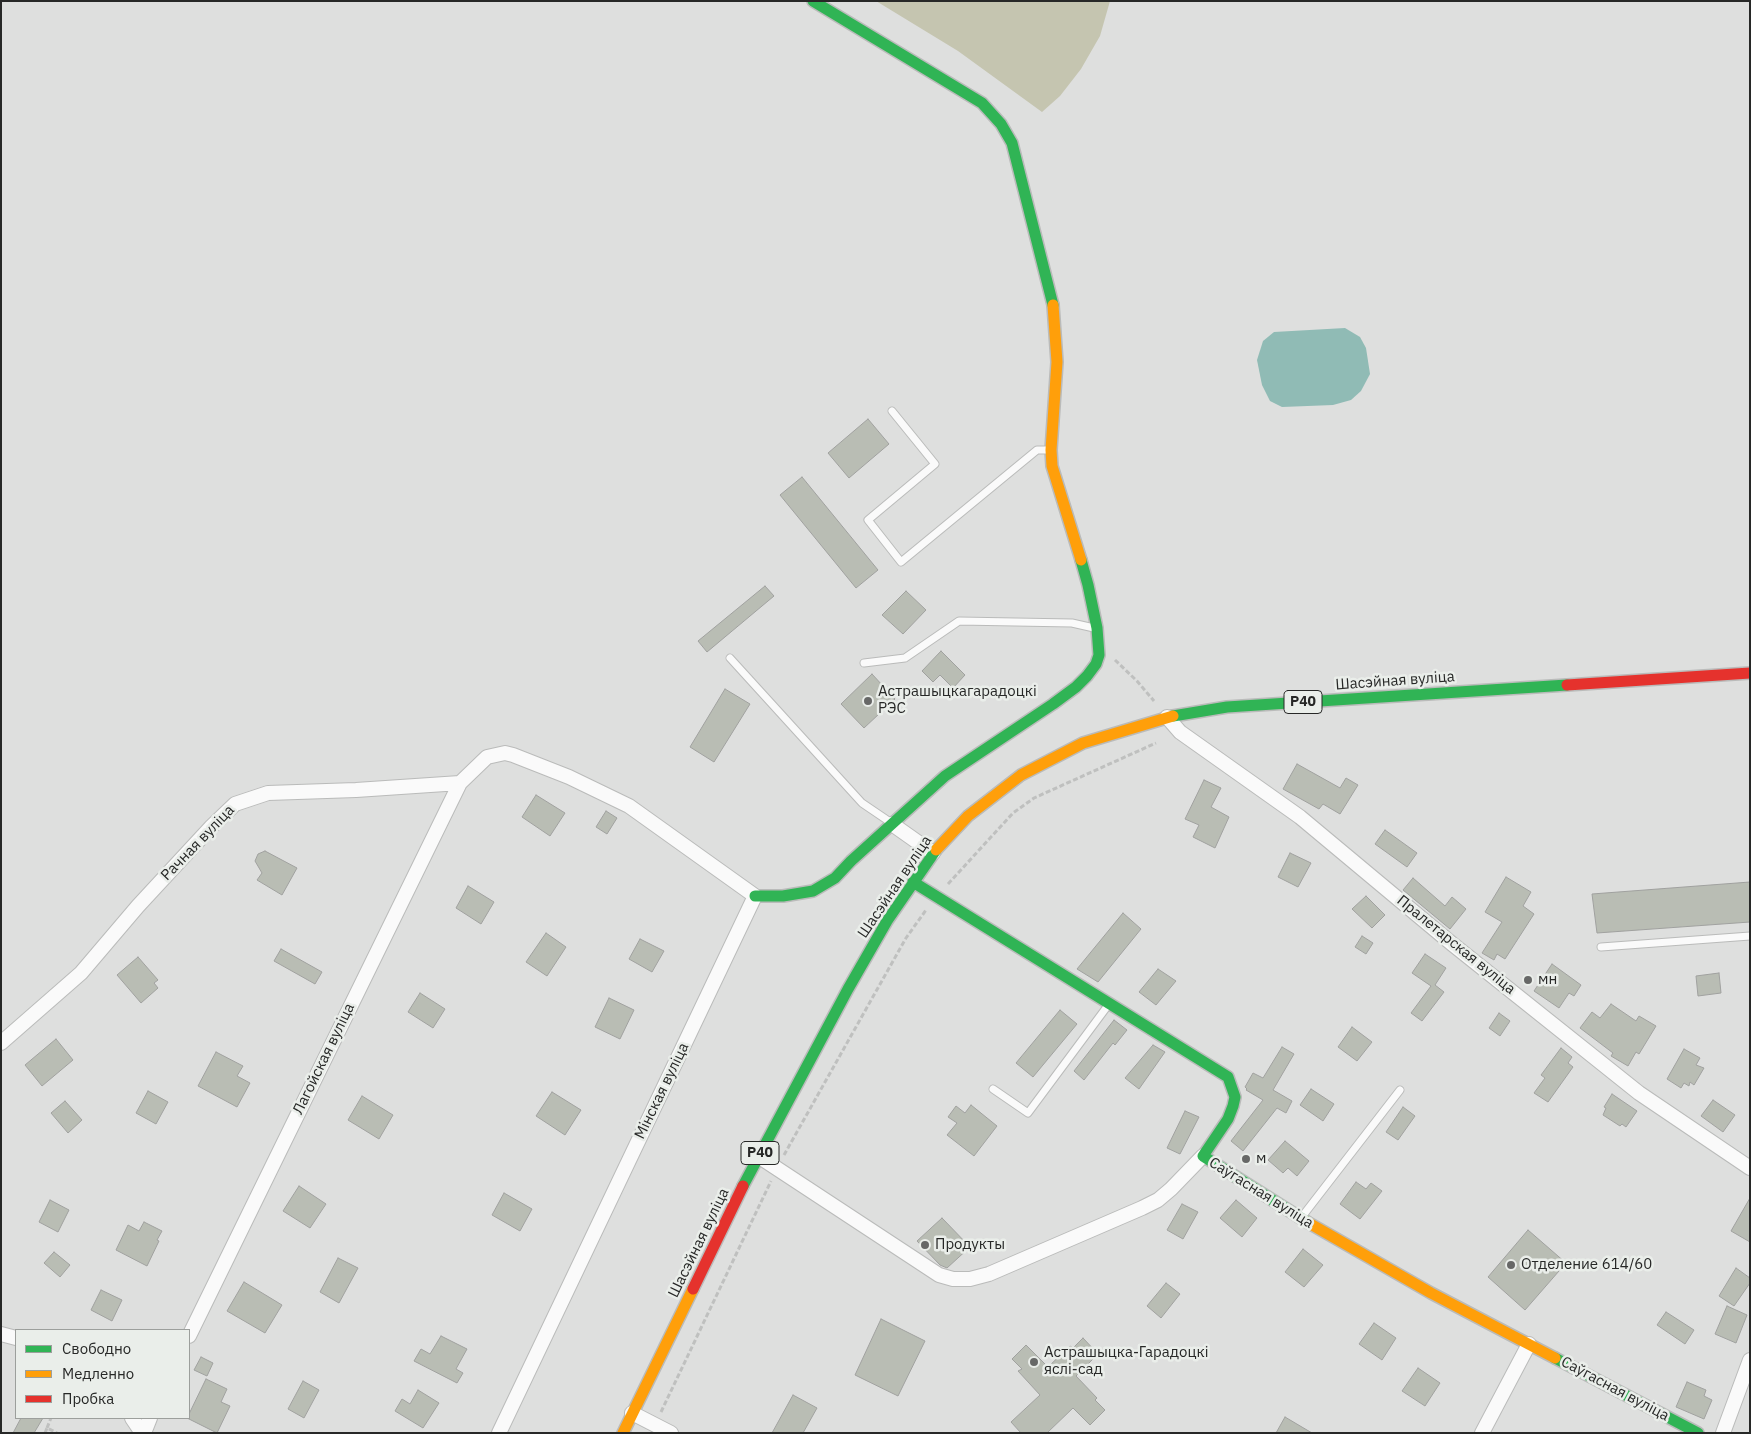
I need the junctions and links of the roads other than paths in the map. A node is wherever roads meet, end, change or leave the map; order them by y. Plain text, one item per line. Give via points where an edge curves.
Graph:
1 (813, 1) edge
2 (892, 411) dead end
3 (1051, 450) junction
4 (1097, 628) junction
5 (730, 658) dead end
6 (864, 662) dead end
7 (1750, 672) edge
8 (1167, 717) junction
9 (460, 783) junction
10 (892, 824) junction
11 (933, 853) junction
12 (913, 882) junction
13 (755, 896) junction
14 (1750, 936) edge
15 (1601, 947) dead end
16 (1109, 1004) junction
17 (1, 1043) edge
18 (993, 1089) dead end
19 (1400, 1090) dead end
20 (758, 1156) junction
21 (1203, 1156) junction
22 (1750, 1168) edge
23 (1300, 1218) junction
24 (1, 1334) edge
25 (190, 1334) edge
26 (15, 1338) edge
27 (1529, 1344) junction
28 (1750, 1360) edge
29 (632, 1413) junction
30 (133, 1419) edge
31 (150, 1419) edge
32 (143, 1433) edge
33 (499, 1433) edge
34 (623, 1433) edge
35 (671, 1433) edge
36 (1482, 1433) edge
37 (1698, 1433) edge
38 (1723, 1433) edge

1 - 3 street via 982,103 1001,124 1012,144 1053,301 1057,362
2 - 3 lane via 935,464 868,520 901,562 1037,450
3 - 4 street via 1055,480 1088,585
4 - 6 lane via 1072,623 959,621 905,658
4 - 10 street via 1099,655 1096,664 1076,687 945,776
5 - 10 lane via 862,803
7 - 8 street, Шасэйная вуліца / Р40 via 1227,707
8 - 11 street, Шасэйная вуліца / Р40 via 1083,743 1021,775 968,816
8 - 22 street, Пралетарская вуліца via 1180,732 1300,817 1639,1093
9 - 13 street, Лагойская вуліца via 487,757 505,753 543,766 629,806
9 - 17 street, Рачная вуліца via 268,793 235,804 138,906 81,973
9 - 25 street, Лагойская вуліца
10 - 11 street
10 - 13 street via 835,878 813,891
11 - 12 street, Шасэйная вуліца / Р40
12 - 16 street, Саўгасная вуліца
12 - 20 street, Шасэйная вуліца / Р40 via 853,980
13 - 33 street, Мінская вуліца
14 - 15 lane
16 - 18 lane via 1028,1113
16 - 21 street, Саўгасная вуліца via 1228,1077 1235,1096 1233,1106
19 - 23 lane
20 - 21 street via 939,1275 954,1279 989,1274 1142,1208 1171,1189
20 - 29 street, Шасэйная вуліца / Р40
21 - 23 street, Саўгасная вуліца
23 - 27 street, Саўгасная вуліца via 1431,1293
24 - 26 street
27 - 36 street
27 - 37 street, Саўгасная вуліца
28 - 38 street
29 - 34 street, Шасэйная вуліца / Р40
29 - 35 street
30 - 32 street
31 - 32 street

